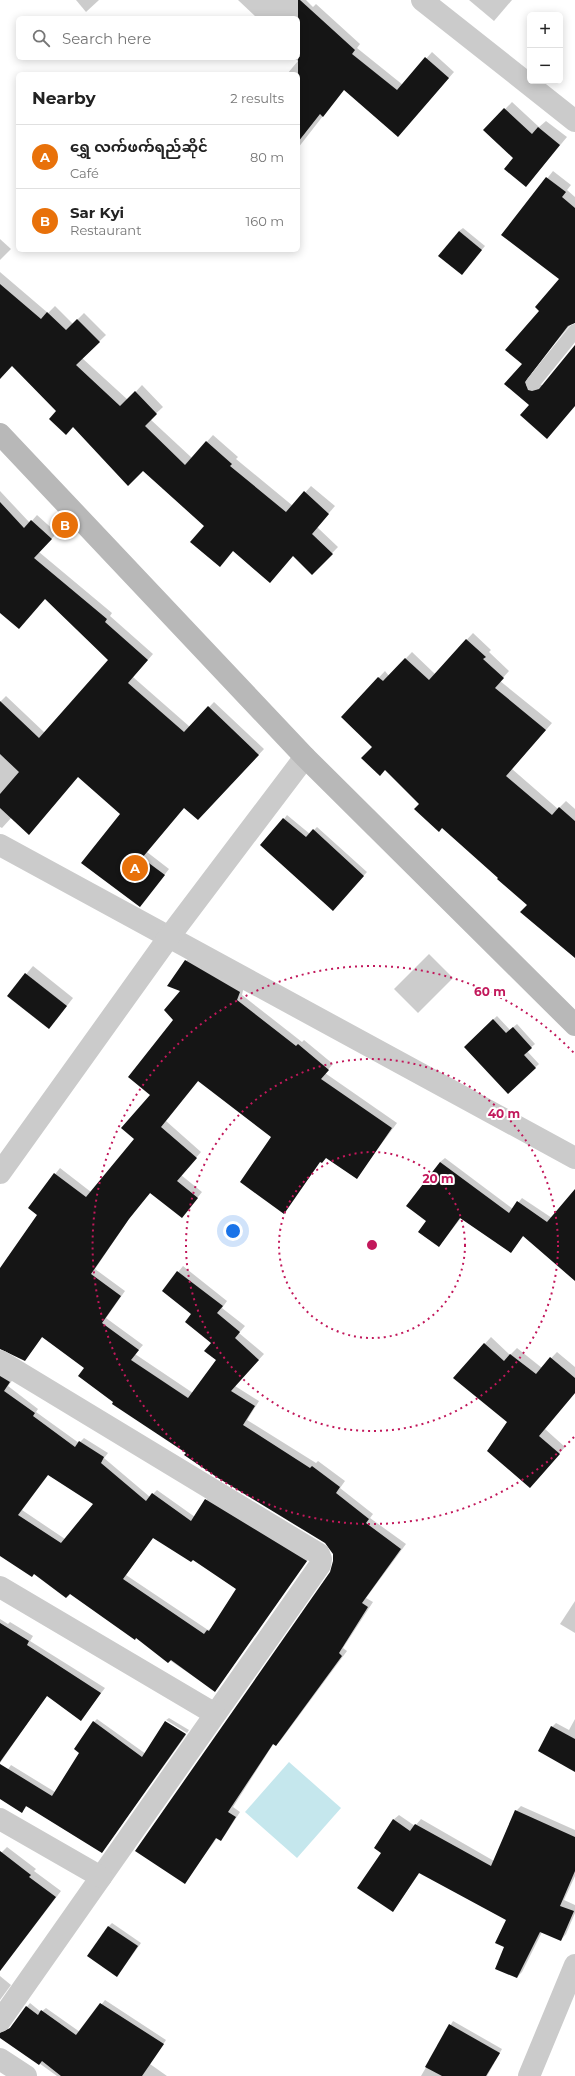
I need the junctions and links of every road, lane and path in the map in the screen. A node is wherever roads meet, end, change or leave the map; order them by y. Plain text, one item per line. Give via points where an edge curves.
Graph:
1 (422, 0) edge
2 (575, 121) edge
3 (575, 331) edge
4 (533, 383) dead end
5 (0, 434) edge
6 (305, 757) junction
7 (0, 845) edge
8 (169, 937) junction
9 (575, 1025) edge
10 (575, 1158) edge
11 (0, 1173) edge
12 (0, 1361) edge
13 (0, 1587) edge
14 (215, 1714) junction
15 (0, 1819) edge
16 (101, 1876) junction
17 (575, 1965) edge
18 (0, 2021) edge
19 (0, 2059) edge
20 (26, 2076) edge
21 (529, 2076) edge

1 - 2 street
3 - 4 lane
5 - 6 main road
6 - 8 street
6 - 9 main road
7 - 8 street
8 - 10 street
8 - 11 street
12 - 14 street via 319,1554 320,1565
13 - 14 street
14 - 16 street
15 - 16 street
16 - 18 street
17 - 21 street
19 - 20 street

